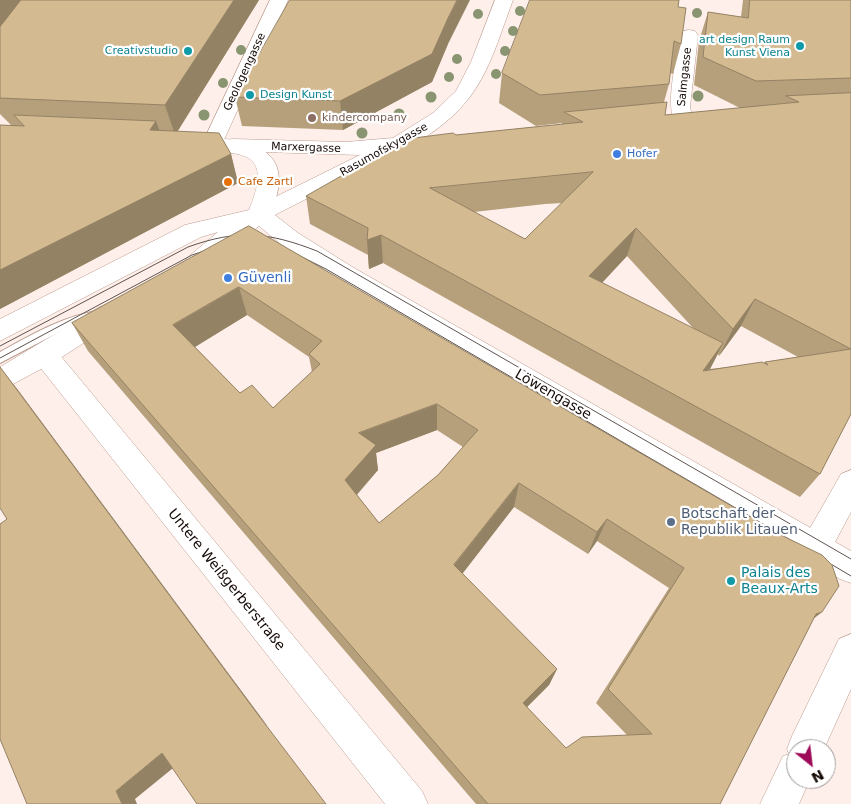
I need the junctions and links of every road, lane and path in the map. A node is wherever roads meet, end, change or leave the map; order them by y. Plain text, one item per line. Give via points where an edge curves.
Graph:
1 (279, 0) edge
2 (504, 0) edge
3 (689, 35) dead end
4 (682, 120) edge
5 (167, 143) edge
6 (445, 143) edge
7 (212, 144) junction
8 (233, 145) junction
9 (393, 147) junction
10 (259, 214) junction
11 (174, 277) edge
12 (132, 301) edge
13 (106, 315) junction
14 (0, 331) edge
15 (45, 356) junction
16 (0, 358) edge
17 (0, 380) edge
18 (851, 483) edge
19 (816, 547) junction
20 (851, 568) edge
21 (851, 651) edge
22 (810, 739) edge
23 (787, 789) edge
24 (410, 804) edge
25 (780, 804) edge

1 - 7 street, Geologengasse
2 - 9 street, Rasumofskygasse via 464,94 426,128
3 - 4 street, Salmgasse via 680,107
5 - 7 street, Marxergasse
6 - 9 street, Marxergasse
7 - 8 street, Marxergasse
8 - 9 street, Marxergasse via 346,149
8 - 10 street via 263,157 268,165 268,183
9 - 10 street, Rasumofskygasse
10 - 11 street, Rasumofskygasse
10 - 14 street, Rasumofskygasse via 192,231
10 - 19 street, Löwengasse via 290,239 345,274
12 - 13 street
13 - 15 street
13 - 16 lane via 64,324
15 - 17 street
15 - 24 street, Untere Weißgerberstraße
18 - 19 street
19 - 20 street, Löwengasse
21 - 22 street
23 - 25 street

